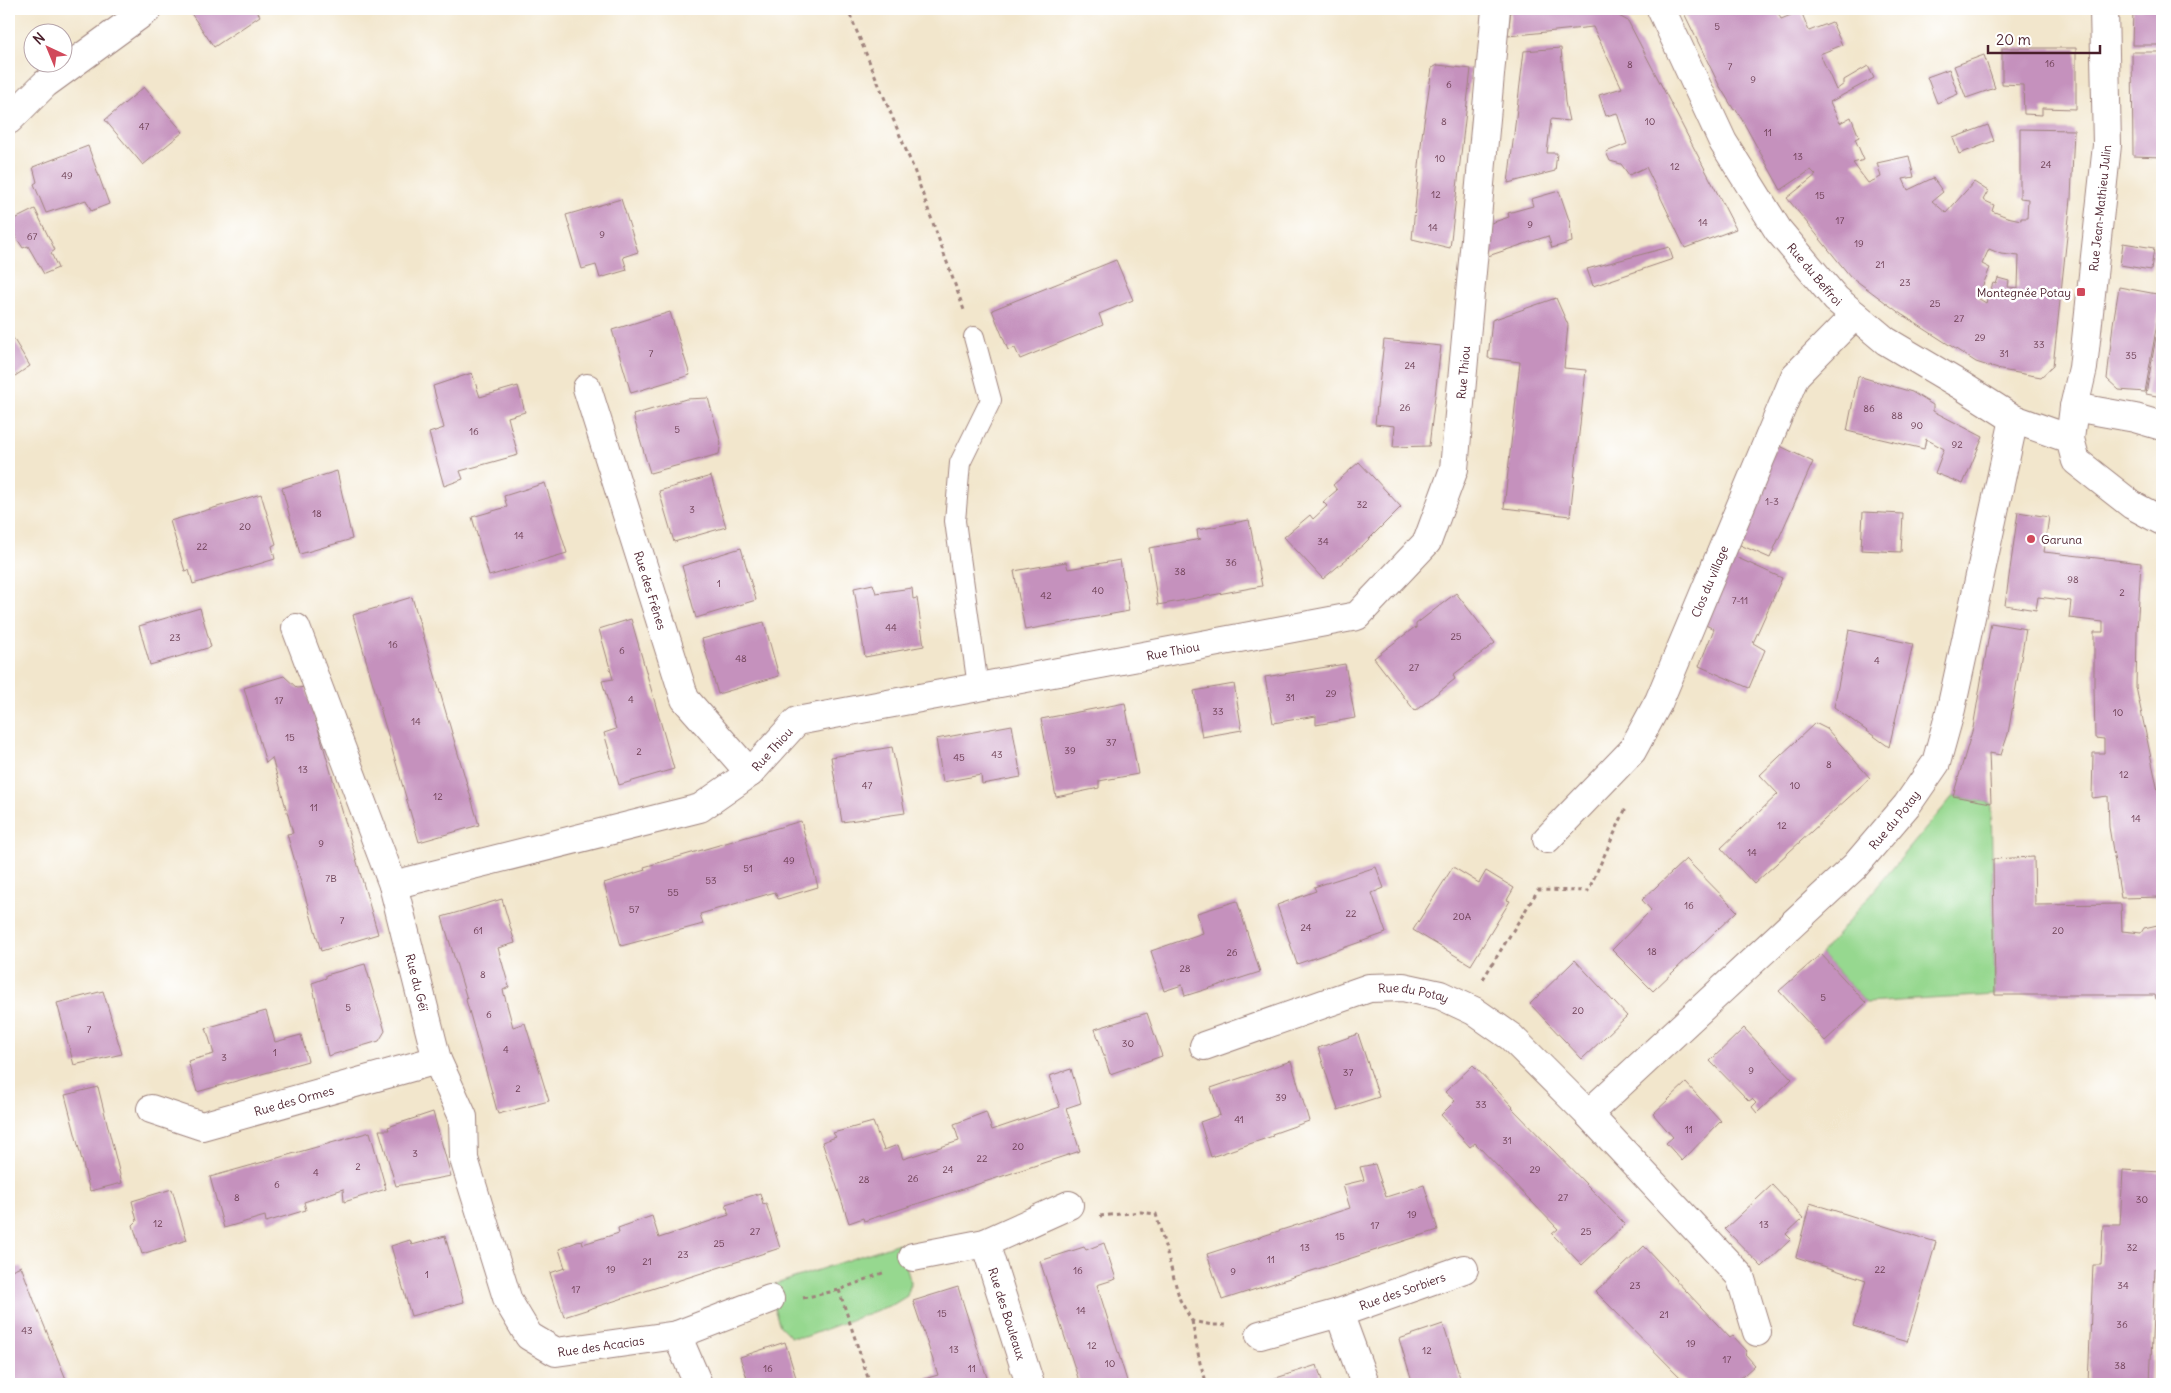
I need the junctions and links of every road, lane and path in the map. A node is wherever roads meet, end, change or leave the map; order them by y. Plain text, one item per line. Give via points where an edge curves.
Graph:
1 (148, 9) edge
2 (1496, 9) edge
3 (1661, 9) edge
4 (2104, 9) edge
5 (850, 15) dead end
6 (9, 120) edge
7 (1855, 315) junction
8 (974, 337) joint
9 (587, 388) dead end
10 (2074, 407) junction
11 (2014, 419) junction
12 (2162, 426) edge
13 (2073, 450) junction
14 (2162, 521) edge
15 (296, 628) dead end
16 (978, 687) junction
17 (750, 773) junction
18 (1630, 801) dead end
19 (1547, 839) dead end
20 (393, 885) junction
21 (1466, 1007) junction
22 (1204, 1046) dead end
23 (437, 1060) junction
24 (151, 1109) dead end
25 (1588, 1114) junction
26 (1070, 1205) joint
27 (985, 1243) junction
28 (913, 1257) joint
29 (1464, 1269) dead end
30 (839, 1290) junction
31 (770, 1299) joint
32 (1339, 1313) junction
33 (1192, 1321) junction
34 (1757, 1332) dead end
35 (1260, 1335) joint
36 (529, 1336) joint
37 (677, 1336) junction
38 (698, 1384) edge
39 (870, 1384) edge
40 (1030, 1384) edge
41 (1207, 1384) edge
42 (1365, 1384) edge

1 - 6 street via 45,84
2 - 16 street, Rue Thiou via 1454,469 1427,542 1357,616
3 - 7 street, Rue du Beffroi via 1723,142 1778,230 1836,299
4 - 10 street, Rue Jean-Mathieu Julin via 2107,146 2083,368
5 - 8 path via 913,168
7 - 11 street, Rue du Beffroi via 1886,341
7 - 19 street, Clos du village via 1795,376 1659,701 1632,751
8 - 16 lane via 991,400 960,463 955,521
9 - 17 street, Rue des Frênes via 685,699
10 - 12 street
10 - 13 street, Rue Jean-Mathieu Julin
11 - 13 street, Rue du Beffroi
11 - 25 street, Rue du Potay via 1951,709 1936,762 1907,806 1855,866
13 - 14 street, Rue du Beffroi via 2132,505
15 - 20 street, Rue du Géï
16 - 17 street, Rue Thiou via 797,721
17 - 20 street, Rue Thiou via 700,808
18 - 21 path via 1588,891 1538,890
20 - 23 street, Rue du Géï
21 - 22 street, Rue du Potay via 1440,995 1403,987 1369,988
21 - 25 street, Rue du Potay via 1511,1037
23 - 24 street, Rue des Ormes via 202,1126
23 - 36 street, Rue du Géï via 463,1117 464,1159 508,1301
25 - 34 street, Rue du Potay via 1740,1276
26 - 27 street
26 - 33 path via 1096,1217 1141,1212 1156,1214 1180,1300
27 - 28 street
27 - 40 street, Rue des Bouleaux
28 - 30 path
29 - 32 street, Rue des Sorbiers
30 - 31 path via 808,1298
30 - 39 path
31 - 37 street, Rue des Acacias
32 - 35 street, Rue des Sorbiers
32 - 42 street
33 - 35 path via 1213,1325 1250,1324
33 - 41 path
36 - 37 street, Rue des Acacias via 556,1352
37 - 38 street

